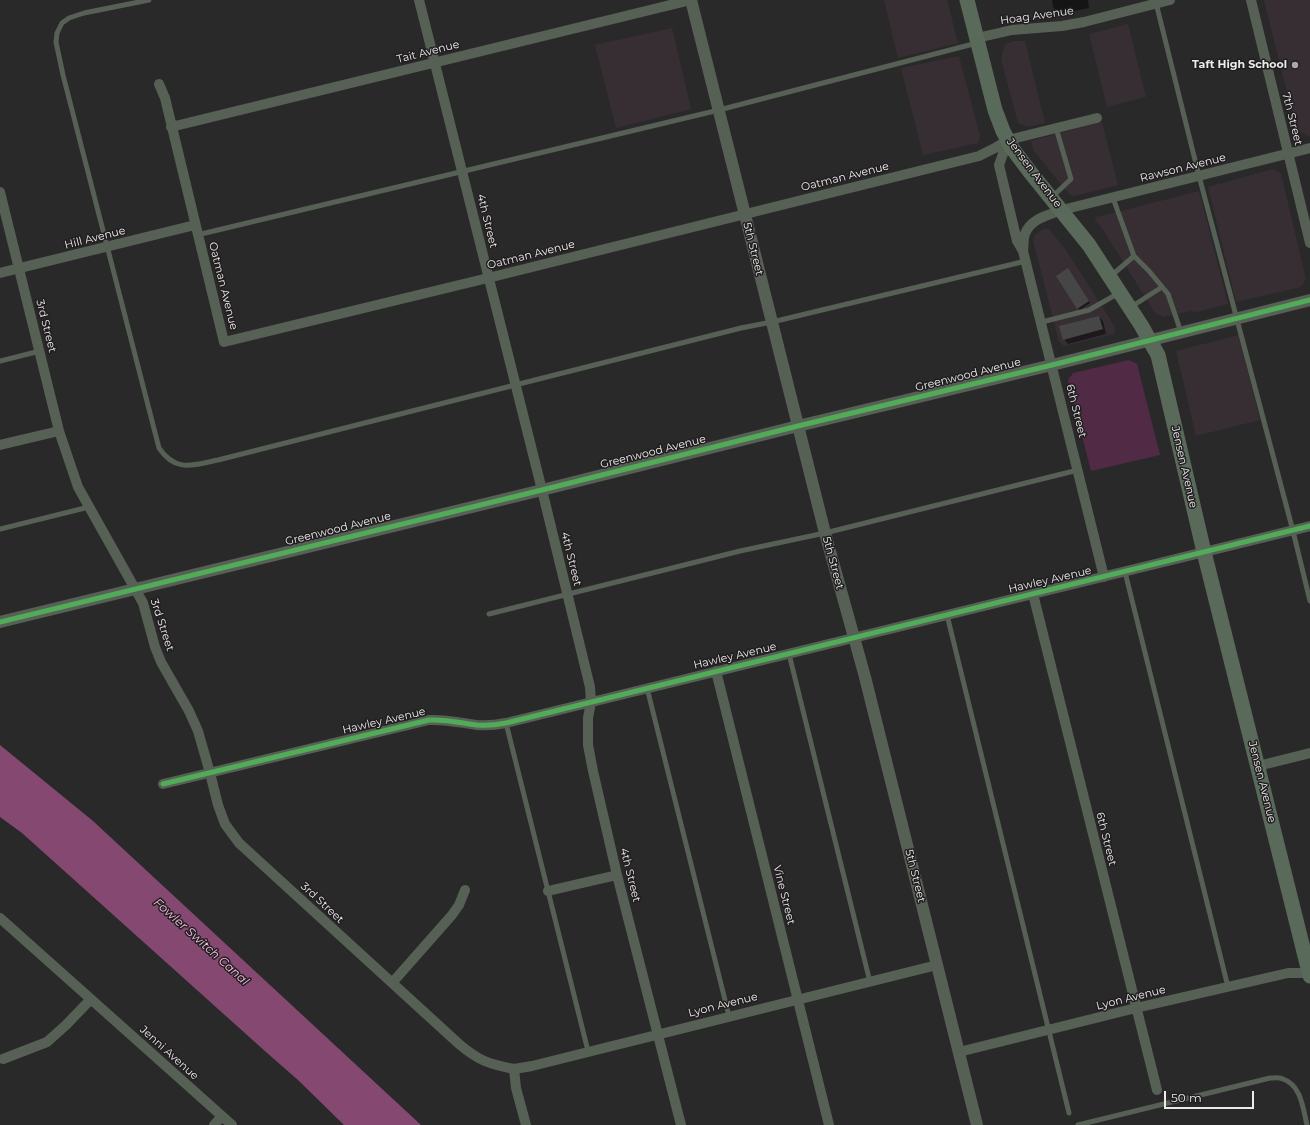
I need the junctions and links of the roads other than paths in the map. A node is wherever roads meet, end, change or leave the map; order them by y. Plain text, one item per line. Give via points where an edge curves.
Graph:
1 (149, 0) edge
2 (419, 0) edge
3 (691, 0) edge
4 (967, 0) edge
5 (1170, 0) edge
6 (1251, 0) edge
7 (1156, 3) junction
8 (977, 41) junction
9 (435, 63) junction
10 (159, 84) dead end
11 (719, 110) junction
12 (1097, 118) dead end
13 (171, 127) junction
14 (1056, 128) junction
15 (1008, 140) junction
16 (1310, 148) edge
17 (1288, 154) junction
18 (462, 171) junction
19 (1199, 176) junction
20 (0, 192) edge
21 (1051, 198) junction
22 (1113, 198) junction
23 (1062, 210) junction
24 (745, 215) junction
25 (196, 230) junction
26 (1310, 243) edge
27 (106, 247) junction
28 (1025, 256) junction
29 (1134, 256) junction
30 (19, 268) junction
31 (0, 273) edge
32 (1110, 277) junction
33 (488, 278) junction
34 (1162, 287) junction
35 (1120, 292) junction
36 (1310, 300) edge
37 (1130, 307) junction
38 (1237, 319) junction
39 (772, 322) junction
40 (1042, 322) junction
41 (1181, 332) junction
42 (1150, 340) junction
43 (40, 351) junction
44 (0, 361) edge
45 (1052, 365) junction
46 (516, 385) junction
47 (798, 426) junction
48 (60, 431) junction
49 (0, 445) edge
50 (1078, 470) junction
51 (542, 490) junction
52 (89, 507) junction
53 (1310, 526) edge
54 (0, 529) edge
55 (1293, 530) junction
56 (825, 533) junction
57 (1204, 552) junction
58 (1125, 572) junction
59 (1104, 577) junction
60 (135, 588) junction
61 (567, 594) junction
62 (1033, 594) junction
63 (1310, 601) edge
64 (488, 614) dead end
65 (947, 614) junction
66 (0, 622) edge
67 (854, 637) junction
68 (788, 654) junction
69 (716, 671) junction
70 (647, 688) junction
71 (591, 702) junction
72 (506, 723) junction
73 (1310, 753) edge
74 (1258, 766) junction
75 (210, 773) junction
76 (163, 784) dead end
77 (617, 875) junction
78 (465, 890) dead end
79 (548, 891) junction
80 (0, 918) edge
81 (937, 965) junction
82 (1310, 974) edge
83 (870, 982) junction
84 (392, 983) junction
85 (1228, 987) junction
86 (91, 999) junction
87 (798, 999) junction
88 (1136, 1008) junction
89 (729, 1016) junction
90 (1049, 1030) junction
91 (658, 1034) junction
92 (588, 1051) junction
93 (959, 1052) junction
94 (3, 1059) dead end
95 (514, 1069) junction
96 (1157, 1090) dead end
97 (1069, 1113) dead end
98 (222, 1116) junction
99 (214, 1125) edge
100 (232, 1125) edge
101 (526, 1125) edge
102 (681, 1125) edge
103 (830, 1125) edge
104 (977, 1125) edge
105 (1078, 1125) edge
106 (1307, 1125) edge

1 - 27 lane via 69,18 57,33 57,52
2 - 9 street, 4th Street
3 - 9 street, Tait Avenue
3 - 11 street, 5th Street
4 - 8 main road, Jensen Avenue
5 - 7 street, Hoag Avenue
6 - 17 street, 7th Street
7 - 8 street, Hoag Avenue via 1069,25 1012,30
7 - 19 lane
8 - 11 lane
8 - 15 main road, Jensen Avenue via 998,120
9 - 13 street, Tait Avenue
9 - 18 street, 4th Street
10 - 13 street, Oatman Avenue
11 - 18 lane
11 - 24 street, 5th Street
12 - 14 street, Oatman Avenue
13 - 25 street, Oatman Avenue
14 - 15 street, Oatman Avenue
14 - 21 lane via 1071,179
15 - 21 main road, Jensen Avenue
15 - 24 street, Oatman Avenue via 979,156
15 - 28 street, 6th Street via 999,165 1017,241
16 - 17 street, Rawson Avenue
17 - 19 street, Rawson Avenue
17 - 26 street, 7th Street
18 - 25 lane
18 - 33 street, 4th Street
19 - 22 street, Rawson Avenue
19 - 38 lane
20 - 30 street, 3rd Street
21 - 23 main road, Jensen Avenue
22 - 23 street, Rawson Avenue
22 - 29 lane
23 - 28 street, 6th Street via 1033,223 1024,236
23 - 32 main road, Jensen Avenue
24 - 33 street, Oatman Avenue
24 - 39 street, 5th Street
25 - 27 street, Hill Avenue
25 - 33 street, Oatman Avenue via 224,342
27 - 30 street, Hill Avenue
27 - 46 lane via 159,448 171,462 178,465 188,466 218,460
28 - 39 lane
28 - 40 street, 6th Street
29 - 32 lane
29 - 34 lane
30 - 31 street, Hill Avenue
30 - 43 street, 3rd Street
32 - 35 main road, Jensen Avenue
33 - 46 street, 4th Street
34 - 37 lane
34 - 41 lane via 1168,294
35 - 37 main road, Jensen Avenue
35 - 40 lane via 1089,310
36 - 38 street, Greenwood Avenue
37 - 42 main road, Jensen Avenue
38 - 41 street, Greenwood Avenue
38 - 55 lane
39 - 46 lane
39 - 47 street, 5th Street
40 - 45 street, 6th Street
41 - 42 street, Greenwood Avenue
42 - 45 street, Greenwood Avenue
42 - 57 main road, Jensen Avenue via 1161,365
43 - 44 lane
43 - 48 street, 3rd Street
45 - 47 street, Greenwood Avenue
45 - 50 street, 6th Street
46 - 51 street, 4th Street
47 - 51 street, Greenwood Avenue
47 - 56 street, 5th Street
48 - 49 street
48 - 52 street, 3rd Street via 78,487
50 - 56 lane
50 - 59 street, 6th Street
51 - 60 street, Greenwood Avenue
51 - 61 street, 4th Street
52 - 54 lane
52 - 60 street, 3rd Street
53 - 55 street, Hawley Avenue
55 - 57 street, Hawley Avenue
55 - 63 lane
56 - 61 lane via 740,551
56 - 67 street, 5th Street
57 - 58 street, Hawley Avenue
57 - 74 main road, Jensen Avenue
58 - 59 street, Hawley Avenue
58 - 85 lane
59 - 62 street, Hawley Avenue
60 - 66 street, Greenwood Avenue
60 - 75 street, 3rd Street via 143,603 161,662 198,731
61 - 64 lane
61 - 71 street, 4th Street via 590,687
62 - 65 street, Hawley Avenue
62 - 88 street, 6th Street
65 - 67 street, Hawley Avenue
65 - 90 lane
67 - 68 street, Hawley Avenue
67 - 81 street, 5th Street
68 - 69 street, Hawley Avenue
68 - 83 lane
69 - 70 street, Hawley Avenue
69 - 87 street, Vine Street
70 - 71 street, Hawley Avenue
70 - 89 lane
71 - 72 street, Hawley Avenue
71 - 77 street, 4th Street via 588,745
72 - 75 street, Hawley Avenue via 478,725 443,719 429,720
72 - 79 lane
73 - 74 street
74 - 82 main road, Jensen Avenue
75 - 76 street, Hawley Avenue
75 - 84 street, 3rd Street via 225,824 239,843
77 - 79 street
77 - 91 street, 4th Street
78 - 84 street via 452,915
79 - 92 lane
80 - 86 street, Jenni Avenue
81 - 83 street, Lyon Avenue
81 - 93 street, 5th Street
82 - 85 street, Lyon Avenue via 1288,973
83 - 87 street, Lyon Avenue
84 - 95 street, 3rd Street via 473,1056 494,1065
85 - 88 street, Lyon Avenue
86 - 94 street via 47,1042
86 - 98 street, Jenni Avenue
87 - 89 street, Lyon Avenue
87 - 103 street, Vine Street
88 - 90 street, Lyon Avenue
88 - 96 street, 6th Street
89 - 91 street, Lyon Avenue
90 - 93 street, Lyon Avenue
90 - 97 lane
91 - 92 street, Lyon Avenue
91 - 102 street, 4th Street
92 - 95 street, Lyon Avenue
93 - 104 street, 5th Street
95 - 101 street via 516,1088
98 - 99 street
98 - 100 street, Jenni Avenue
105 - 106 lane via 1270,1078 1282,1078 1295,1086

